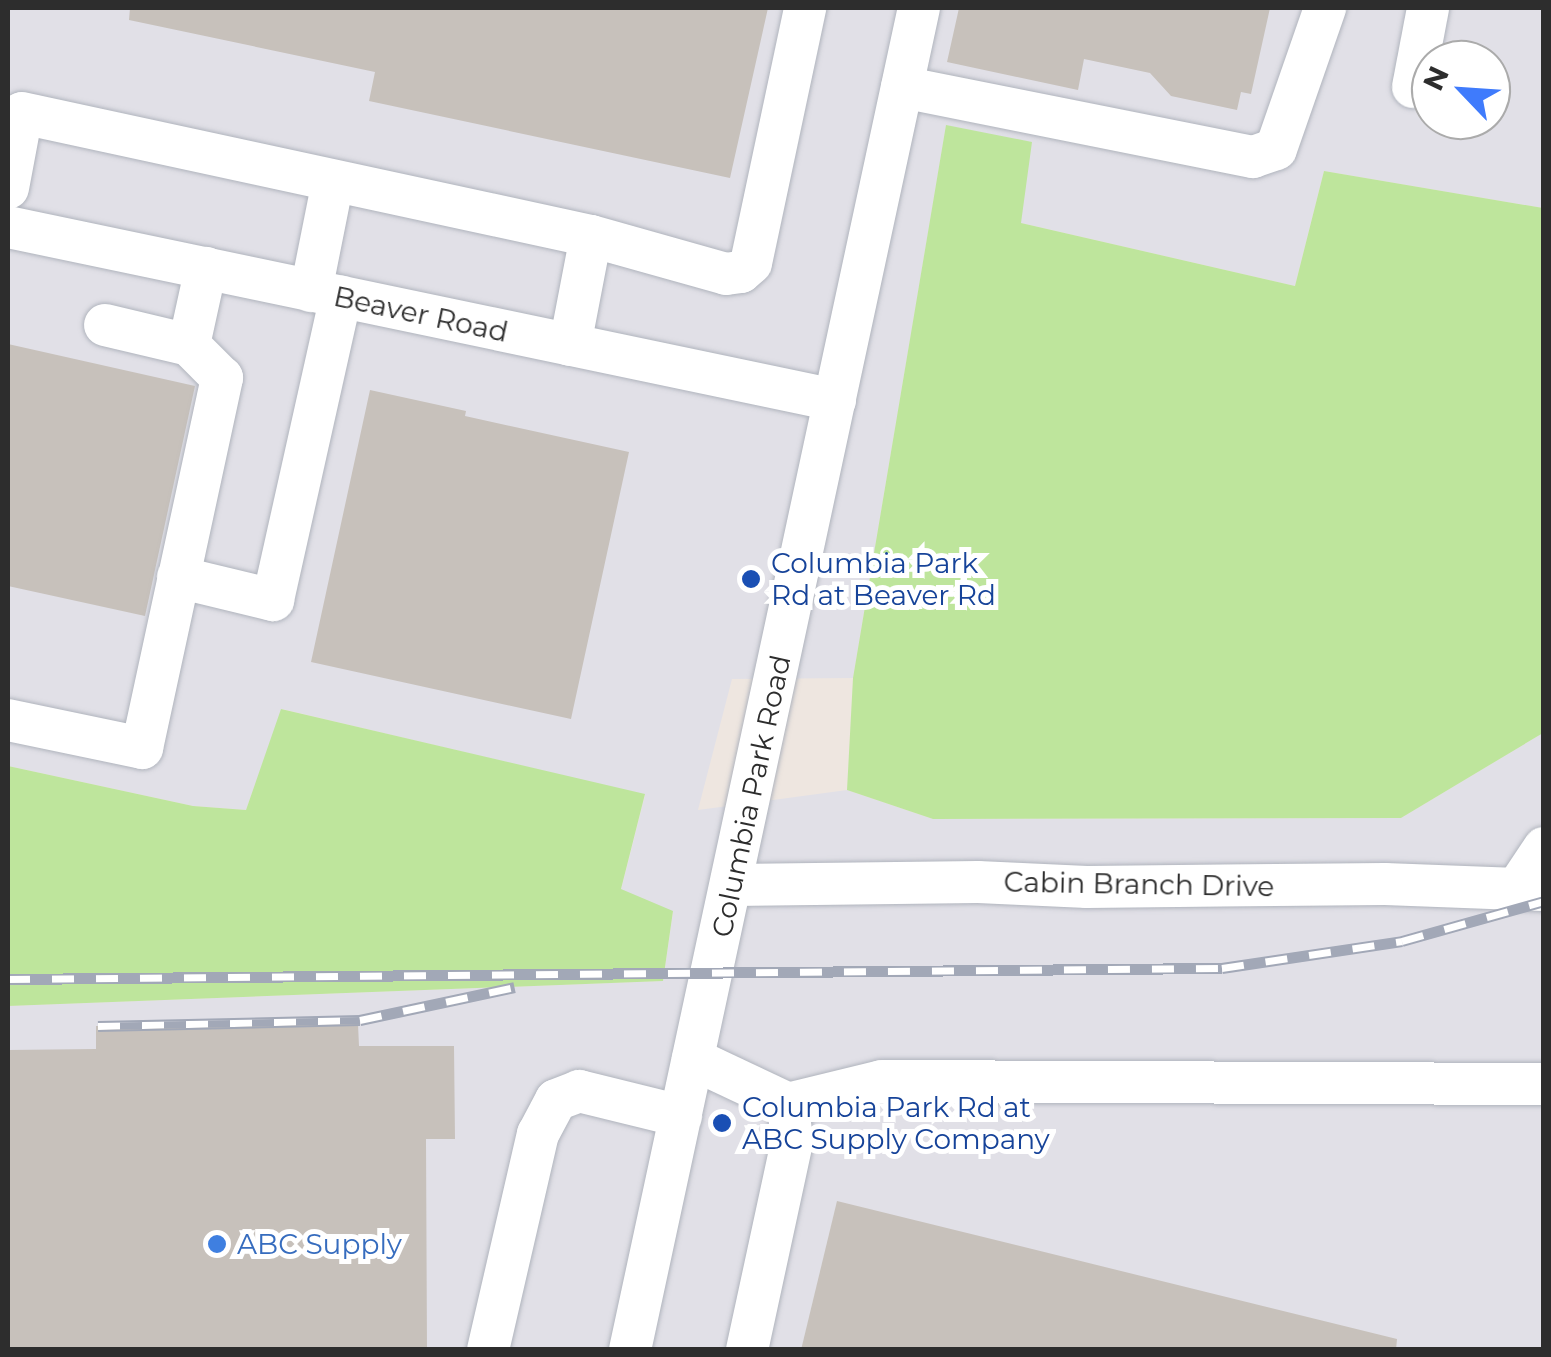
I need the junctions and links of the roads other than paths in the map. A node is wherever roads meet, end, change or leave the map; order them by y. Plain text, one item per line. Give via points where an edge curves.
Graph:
1 (805, 8) edge
2 (919, 8) edge
3 (1325, 8) edge
4 (1428, 8) edge
5 (1422, 40) edge
6 (902, 87) junction
7 (15, 103) edge
8 (333, 180) junction
9 (8, 188) edge
10 (8, 227) edge
11 (591, 236) junction
12 (206, 268) junction
13 (326, 294) junction
14 (105, 324) dead end
15 (189, 345) junction
16 (570, 345) junction
17 (835, 400) junction
18 (178, 577) junction
19 (8, 720) edge
20 (1544, 848) edge
21 (734, 886) junction
22 (1531, 888) edge
23 (693, 1059) junction
24 (1544, 1084) edge
25 (788, 1104) junction
26 (680, 1116) junction
27 (488, 1350) edge
28 (630, 1350) edge
29 (747, 1350) edge

1 - 11 street via 751,263 726,274
2 - 6 street, Columbia Park Road
3 - 6 street via 1276,149 1253,157
4 - 5 street
6 - 17 street, Columbia Park Road
7 - 8 street
7 - 9 street
8 - 11 street
8 - 13 street
10 - 12 street, Beaver Road
11 - 16 street
12 - 13 street, Beaver Road
12 - 15 street
13 - 16 street, Beaver Road
13 - 18 street via 273,600
14 - 15 street
15 - 18 street via 222,378
16 - 17 street, Beaver Road
17 - 21 street, Columbia Park Road
18 - 19 street via 142,748
20 - 22 street
21 - 22 street, Cabin Branch Drive
21 - 23 street, Columbia Park Road
23 - 25 street
23 - 26 street, Columbia Park Road
24 - 25 street via 882,1081
25 - 29 street via 792,1142
26 - 27 street via 580,1091 556,1100 538,1134
26 - 28 street, Columbia Park Road

